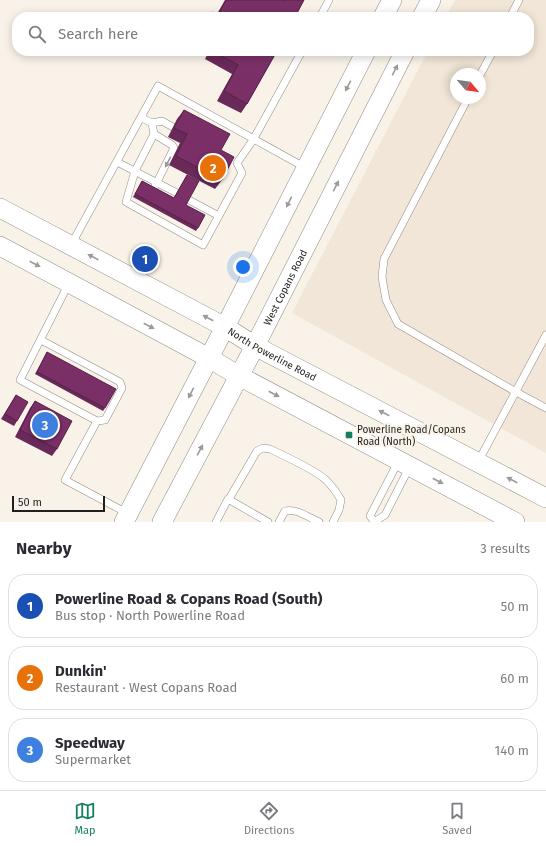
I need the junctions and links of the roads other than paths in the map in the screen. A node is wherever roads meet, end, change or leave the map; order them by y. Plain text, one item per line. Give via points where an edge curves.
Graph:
1 (330, 0) edge
2 (392, 0) edge
3 (431, 0) edge
4 (519, 0) edge
5 (323, 12) edge
6 (386, 12) edge
7 (425, 12) edge
8 (513, 12) edge
9 (299, 56) edge
10 (363, 56) edge
11 (402, 56) edge
12 (490, 56) edge
13 (484, 68) edge
14 (465, 104) edge
15 (142, 118) junction
16 (152, 123) junction
17 (173, 127) edge
18 (154, 134) junction
19 (253, 140) junction
20 (117, 162) junction
21 (306, 168) junction
22 (135, 171) junction
23 (157, 183) junction
24 (153, 190) edge
25 (167, 198) edge
26 (189, 200) edge
27 (146, 204) edge
28 (198, 205) junction
29 (0, 208) edge
30 (142, 211) junction
31 (160, 211) edge
32 (194, 213) edge
33 (219, 216) junction
34 (171, 217) edge
35 (156, 219) junction
36 (167, 225) junction
37 (187, 225) edge
38 (183, 234) junction
39 (70, 245) junction
40 (0, 246) edge
41 (69, 283) junction
42 (225, 327) junction
43 (546, 336) edge
44 (41, 340) junction
45 (255, 346) junction
46 (210, 358) junction
47 (239, 376) junction
48 (516, 392) junction
49 (546, 408) edge
50 (97, 420) junction
51 (478, 462) junction
52 (405, 463) junction
53 (546, 498) edge
54 (229, 500) junction
55 (126, 518) edge
56 (162, 522) edge
57 (216, 522) edge
58 (268, 522) edge
59 (279, 522) edge
60 (319, 522) edge
61 (333, 522) edge
62 (374, 522) edge
63 (515, 522) edge

1 - 5 lane
2 - 6 main road
3 - 7 main road
4 - 8 lane
9 - 19 lane
10 -> 21 main road
45 -> 11 main road, West Copans Road
12 - 13 lane
14 - 48 lane via 384,259 382,277 386,300 398,324
15 - 16 lane
15 - 19 lane via 158,86
15 - 20 lane
16 - 17 lane via 162,121
16 - 18 lane
18 - 22 lane
18 -> 23 lane via 174,148
19 - 21 lane
19 - 33 lane via 235,161 242,173
20 - 22 lane
20 - 39 lane
21 -> 42 main road
22 - 23 lane
22 - 30 lane via 126,202
23 - 24 lane
23 - 25 lane via 174,192
26 - 28 lane
27 - 30 lane
28 - 32 lane
28 - 33 lane
29 - 39 main road, North Powerline Road
30 - 35 lane
31 - 35 lane
33 - 38 lane via 203,245
34 - 36 lane
35 - 36 lane
36 - 38 lane
37 - 38 lane
42 -> 39 main road, North Powerline Road
40 -> 41 main road
41 - 44 lane
41 -> 46 main road
42 - 45 main road, North Powerline Road
42 - 46 main road
43 - 48 lane
44 - 50 lane via 20,380
44 - 50 lane via 120,382 122,388 105,420
45 - 47 main road, West Copans Road
51 -> 45 main road, North Powerline Road
46 - 47 main road
46 -> 55 main road
47 -> 52 main road
56 -> 47 main road, West Copans Road
48 - 49 lane
48 - 51 lane
50 - 55 lane via 64,480
53 -> 51 main road, North Powerline Road
52 - 62 lane via 385,515
52 - 62 lane via 370,516
52 -> 63 main road
54 - 57 lane
54 - 58 lane
54 - 61 lane via 257,451 263,448 270,449 325,479 333,488 341,500
59 - 60 lane via 285,511 291,510

